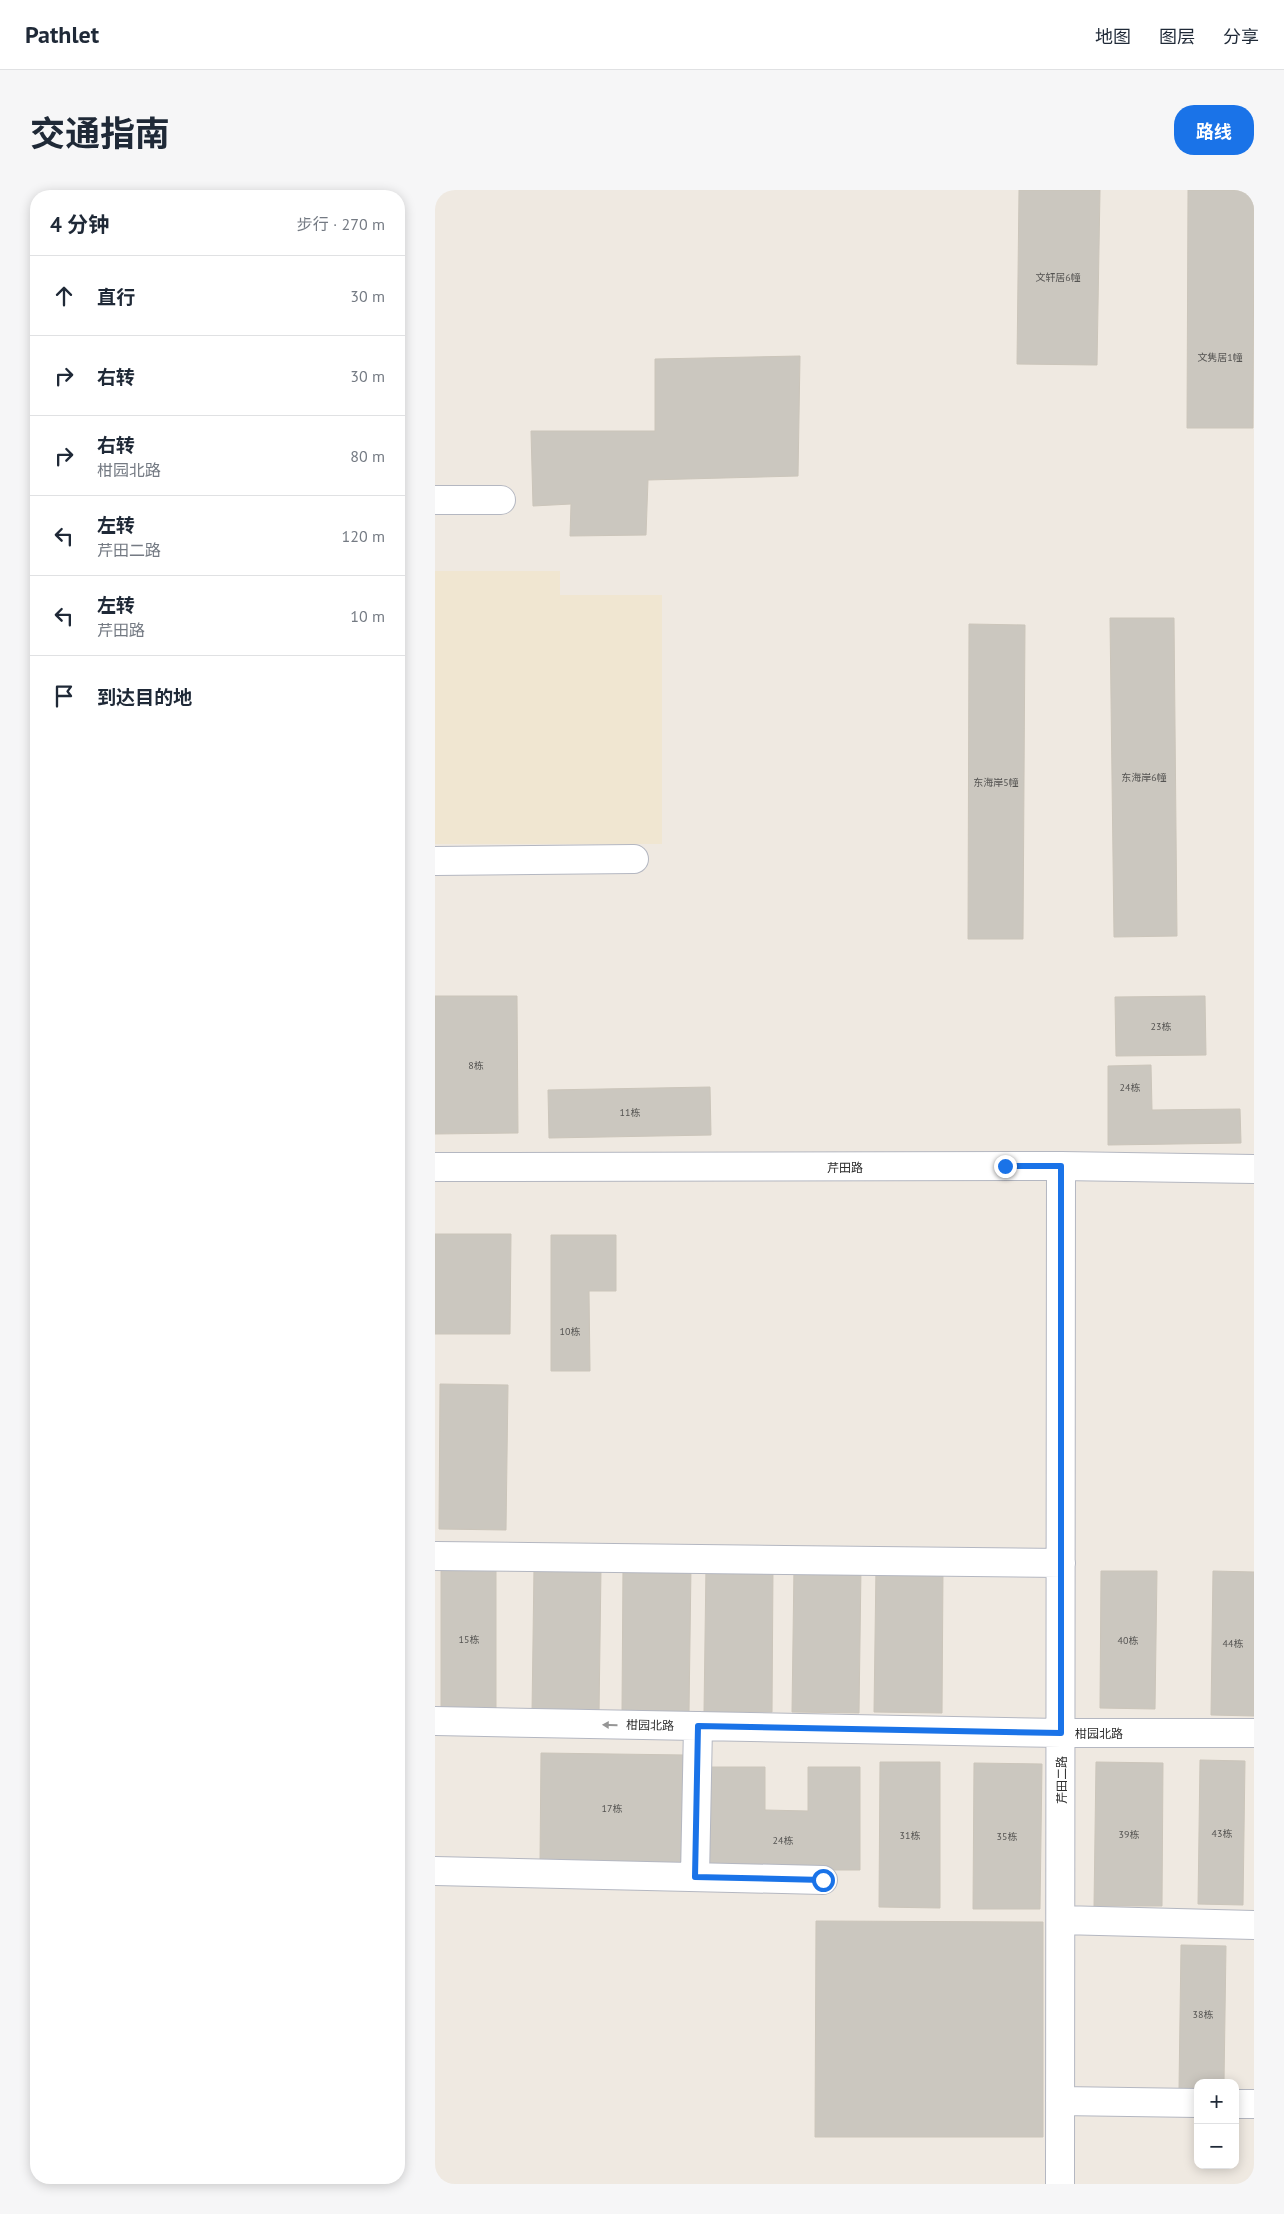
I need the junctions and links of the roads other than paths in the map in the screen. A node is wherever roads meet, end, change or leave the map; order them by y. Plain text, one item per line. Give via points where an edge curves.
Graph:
1 (435, 500) edge
2 (501, 500) dead end
3 (633, 859) dead end
4 (435, 861) edge
5 (1061, 1166) junction
6 (435, 1167) edge
7 (1254, 1169) edge
8 (435, 1556) edge
9 (1061, 1563) junction
10 (435, 1721) edge
11 (698, 1726) junction
12 (1061, 1733) junction
13 (1254, 1733) edge
14 (435, 1871) edge
15 (695, 1877) junction
16 (823, 1880) dead end
17 (1061, 1920) junction
18 (1254, 1925) edge
19 (1060, 2101) junction
20 (1194, 2103) edge
21 (1239, 2104) edge
22 (1254, 2104) edge
23 (1060, 2184) edge

1 - 2 street
3 - 4 street
5 - 6 street, 芹田路
5 - 7 street, 芹田路
5 - 9 street, 芹田二路
8 - 9 street
9 - 12 street, 芹田二路
11 -> 10 street, 柑园北路
11 - 12 street, 柑园北路
11 - 15 street
12 - 13 street, 柑园北路
12 - 17 street, 芹田二路
14 - 15 street
15 - 16 street
17 - 18 street
17 - 19 street, 芹田二路
19 - 20 street
19 - 23 street, 芹田二路
21 - 22 street

